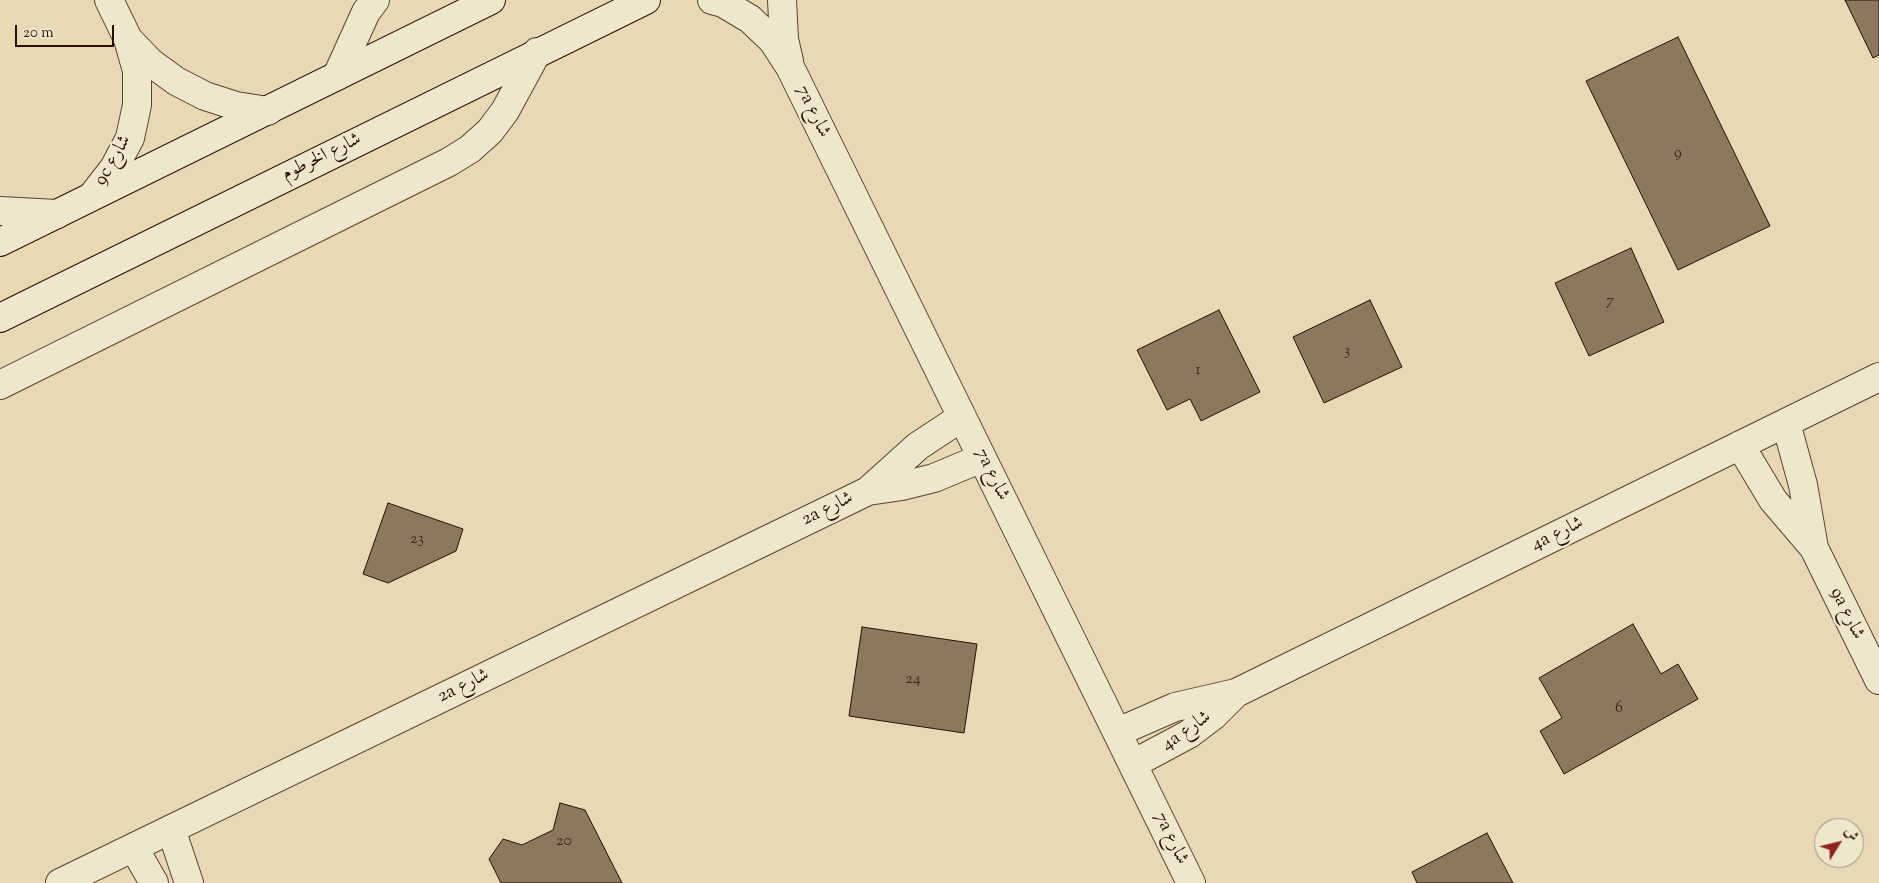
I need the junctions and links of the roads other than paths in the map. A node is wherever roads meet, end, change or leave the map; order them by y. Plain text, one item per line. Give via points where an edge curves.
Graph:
1 (109, 0) edge
2 (376, 0) edge
3 (491, 0) edge
4 (646, 0) edge
5 (712, 0) edge
6 (782, 0) edge
7 (128, 39) junction
8 (537, 52) junction
9 (790, 67) junction
10 (337, 76) junction
11 (268, 111) junction
12 (93, 196) junction
13 (0, 211) edge
14 (57, 214) junction
15 (0, 242) edge
16 (0, 318) edge
17 (1879, 377) edge
18 (0, 385) edge
19 (962, 417) junction
20 (1786, 423) junction
21 (1740, 445) junction
22 (982, 458) junction
23 (868, 491) junction
24 (1814, 548) junction
25 (1879, 680) edge
26 (1236, 693) junction
27 (1118, 732) junction
28 (1133, 764) junction
29 (171, 829) junction
30 (134, 848) junction
31 (60, 883) edge
32 (154, 883) edge
33 (189, 883) edge
34 (1191, 883) edge

1 - 7 street, 9c شارع
2 - 10 street via 366,12
3 - 10 street
4 - 8 street, شارع الخرطوم
5 - 9 street, 7a شارع via 750,19 773,41
6 - 9 street, 7a شارع via 784,39
7 - 11 street, 9c شارع via 150,62 205,96 236,106
7 - 12 street, 9c شارع via 137,72 137,105 132,130 114,168
8 - 16 street, شارع الخرطوم
8 - 18 street via 505,111 490,131 449,162
9 - 19 street, 7a شارع
10 - 11 street
11 - 12 street
12 - 14 street
13 - 14 street
14 - 15 street
17 - 20 street, 4a شارع
19 - 22 street, 7a شارع
19 - 23 street, 2a شارع via 918,446
20 - 21 street, 4a شارع
20 - 24 street, 9a شارع via 1803,485
21 - 24 street, 9a شارع via 1773,500
21 - 26 street, 4a شارع
22 - 23 street, 2a شارع via 934,478
22 - 27 street, 7a شارع
23 - 29 street, 2a شارع
24 - 25 street, 9a شارع
26 - 27 street, 4a شارع via 1175,707
26 - 28 street, 4a شارع via 1188,734
27 - 28 street, 7a شارع
28 - 34 street, 7a شارع
29 - 30 street, 2a شارع
29 - 33 street
30 - 31 street, 2a شارع
30 - 32 street

